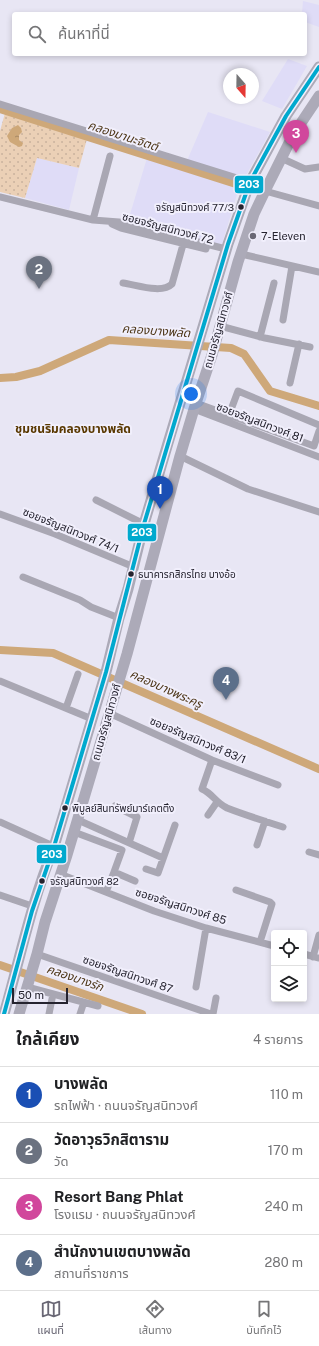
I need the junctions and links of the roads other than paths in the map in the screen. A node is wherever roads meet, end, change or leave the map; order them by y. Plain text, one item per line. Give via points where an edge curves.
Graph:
1 (319, 67) edge
2 (319, 96) edge
3 (0, 104) edge
4 (110, 156) dead end
5 (281, 158) junction
6 (319, 167) edge
7 (250, 182) junction
8 (265, 191) junction
9 (0, 197) edge
10 (319, 206) edge
11 (93, 220) junction
12 (184, 241) junction
13 (225, 252) junction
14 (241, 254) junction
15 (292, 266) junction
16 (319, 272) edge
17 (124, 283) dead end
18 (274, 283) dead end
19 (282, 320) dead end
20 (220, 326) junction
21 (260, 337) junction
22 (299, 344) junction
23 (310, 347) dead end
24 (290, 383) dead end
25 (195, 406) junction
26 (229, 415) junction
27 (319, 425) edge
28 (319, 431) edge
29 (180, 456) junction
30 (319, 457) edge
31 (157, 479) junction
32 (172, 484) junction
33 (96, 500) dead end
34 (319, 512) edge
35 (0, 514) edge
36 (144, 524) junction
37 (134, 567) junction
38 (22, 577) dead end
39 (119, 618) junction
40 (78, 674) dead end
41 (0, 681) edge
42 (66, 708) junction
43 (109, 713) junction
44 (92, 719) junction
45 (212, 760) junction
46 (278, 785) dead end
47 (217, 802) junction
48 (115, 806) dead end
49 (208, 815) dead end
50 (78, 820) junction
51 (265, 821) junction
52 (0, 822) edge
53 (175, 825) dead end
54 (283, 827) dead end
55 (74, 832) junction
56 (129, 843) junction
57 (257, 845) dead end
58 (54, 846) junction
59 (309, 852) dead end
60 (319, 855) edge
61 (163, 858) junction
62 (146, 869) dead end
63 (114, 872) junction
64 (60, 874) junction
65 (135, 881) dead end
66 (236, 890) dead end
67 (106, 892) junction
68 (0, 895) edge
69 (32, 906) junction
70 (206, 928) junction
71 (319, 935) edge
72 (260, 942) junction
73 (271, 945) edge
74 (37, 954) junction
75 (316, 957) edge
76 (27, 987) junction
77 (196, 987) dead end
78 (53, 994) junction
79 (216, 998) dead end
80 (84, 1002) junction
81 (98, 1006) dead end
82 (3, 1009) edge
83 (19, 1014) edge
84 (49, 1014) edge
85 (80, 1014) edge
86 (212, 1014) edge

1 - 7 main road, ถนนจรัญสนิทวงศ์ via 286,116
2 - 5 main road, ถนนจรัญสนิทวงศ์
3 - 7 street
4 - 11 street
5 - 6 street via 305,169
5 - 8 main road, ถนนจรัญสนิทวงศ์
7 - 13 main road, ถนนจรัญสนิทวงศ์
8 - 10 street
8 - 14 main road, ถนนจรัญสนิทวงศ์ via 254,214
9 - 11 street, ซอยจรัญสนิทวงศ์ 72
11 - 12 street, ซอยจรัญสนิทวงศ์ 72 via 120,222
12 - 13 street, ซอยจรัญสนิทวงศ์ 72
12 - 17 street via 169,287 158,289
13 - 31 main road, ถนนจรัญสนิทวงศ์
14 - 15 street
14 - 20 main road, ถนนจรัญสนิทวงศ์
15 - 16 street
15 - 19 street
18 - 21 street
20 - 21 street
20 - 25 main road, ถนนจรัญสนิทวงศ์
21 - 22 street
22 - 23 street
22 - 24 street
25 - 26 street
25 - 29 main road, ถนนจรัญสนิทวงศ์
25 - 30 street, ซอยจรัญสนิทวงศ์ 81
26 - 27 street via 238,391
26 - 28 street via 314,446
29 - 32 main road, ถนนจรัญสนิทวงศ์
29 - 34 street via 248,489
31 - 32 main road
31 - 36 main road, ถนนจรัญสนิทวงศ์
32 - 43 main road, ถนนจรัญสนิทวงศ์
33 - 36 street
35 - 37 street, ซอยจรัญสนิทวงศ์ 74/1
36 - 37 main road, ถนนจรัญสนิทวงศ์
37 - 39 main road, ถนนจรัญสนิทวงศ์
38 - 39 street
39 - 44 main road, ถนนจรัญสนิทวงศ์
40 - 42 street
41 - 42 street
42 - 44 street
43 - 45 street, ซอยจรัญสนิทวงศ์ 83/1
43 - 50 main road, ถนนจรัญสนิทวงศ์
44 - 58 main road, ถนนจรัญสนิทวงศ์
45 - 46 street, ซอยจรัญสนิทวงศ์ 83/1
45 - 47 street via 202,789 211,794
47 - 49 street
47 - 51 street
48 - 56 street via 137,817
50 - 55 main road, ถนนจรัญสนิทวงศ์
50 - 56 street
51 - 54 street
51 - 57 street
52 - 58 street
53 - 61 street
55 - 63 street via 122,850
55 - 64 main road, ถนนจรัญสนิทวงศ์
56 - 61 street
58 - 69 main road, ถนนจรัญสนิทวงศ์
59 - 60 street
61 - 62 street via 158,873
63 - 65 street
63 - 67 street
64 - 67 street, ซอยจรัญสนิทวงศ์ 85
64 - 74 main road, ถนนจรัญสนิทวงศ์
66 - 72 street via 272,904
67 - 70 street, ซอยจรัญสนิทวงศ์ 85
68 - 69 street
69 - 82 main road, ถนนจรัญสนิทวงศ์
70 - 72 street, ซอยจรัญสนิทวงศ์ 85
70 - 77 street
71 - 75 street
72 - 73 street, ซอยจรัญสนิทวงศ์ 85
74 - 76 main road, ถนนจรัญสนิทวงศ์
74 - 86 street, ซอยจรัญสนิทวงศ์ 87
76 - 78 street
76 - 83 main road, ถนนจรัญสนิทวงศ์
78 - 80 street
78 - 84 street
79 - 86 street
80 - 81 street
80 - 85 street

